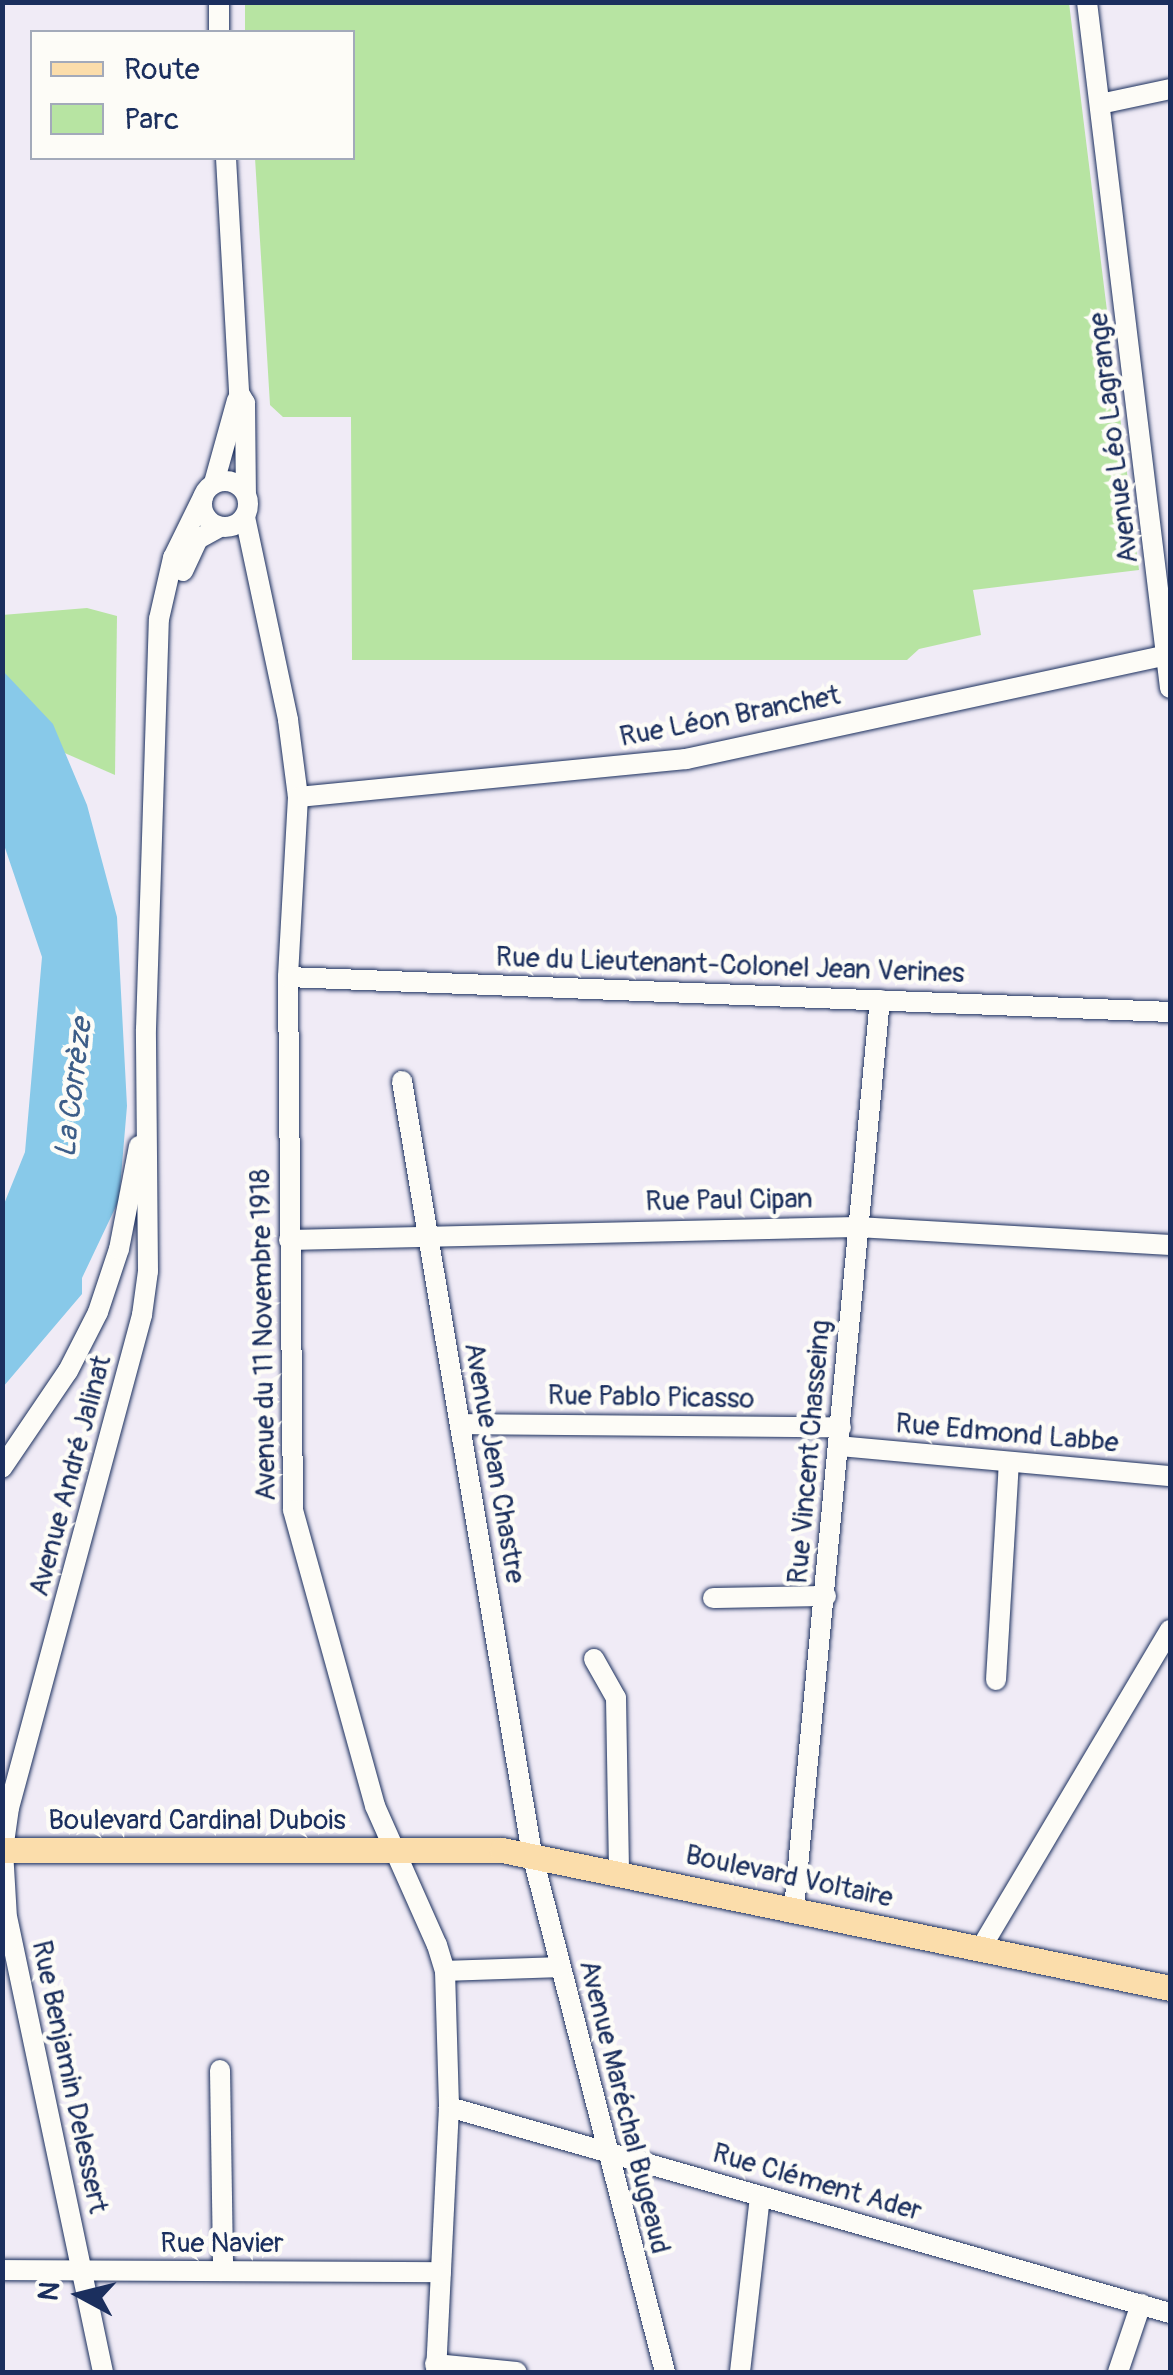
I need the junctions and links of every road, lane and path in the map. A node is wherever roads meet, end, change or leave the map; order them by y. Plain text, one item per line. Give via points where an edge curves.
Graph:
1 (219, 2) edge
2 (1087, 2) edge
3 (219, 30) edge
4 (1170, 88) edge
5 (1100, 104) junction
6 (226, 160) edge
7 (239, 393) junction
8 (208, 490) junction
9 (246, 492) junction
10 (1161, 506) edge
11 (245, 516) junction
12 (220, 527) junction
13 (159, 633) junction
14 (1167, 655) junction
15 (1170, 688) edge
16 (298, 797) junction
17 (288, 978) junction
18 (880, 1000) junction
19 (1170, 1012) edge
20 (402, 1081) dead end
21 (145, 1110) junction
22 (857, 1227) junction
23 (428, 1235) junction
24 (289, 1240) junction
25 (1170, 1246) edge
26 (460, 1424) junction
27 (840, 1437) junction
28 (1009, 1462) junction
29 (2, 1468) edge
30 (1170, 1476) edge
31 (826, 1596) junction
32 (713, 1598) dead end
33 (1170, 1630) edge
34 (594, 1659) dead end
35 (996, 1680) dead end
36 (3, 1850) edge
37 (392, 1851) junction
38 (532, 1854) junction
39 (619, 1872) junction
40 (794, 1909) junction
41 (981, 1948) junction
42 (560, 1967) junction
43 (445, 1971) junction
44 (1170, 1988) edge
45 (220, 2070) dead end
46 (449, 2107) junction
47 (607, 2152) junction
48 (760, 2196) junction
49 (2, 2270) edge
50 (82, 2270) junction
51 (223, 2271) junction
52 (441, 2272) junction
53 (1141, 2304) junction
54 (1170, 2313) edge
55 (436, 2368) edge
56 (103, 2372) edge
57 (517, 2372) edge
58 (665, 2372) edge
59 (740, 2372) edge
60 (1118, 2372) edge

1 - 3 street
2 - 5 street, Avenue Léo Lagrange
4 - 5 street
5 - 10 street, Avenue Léo Lagrange
6 - 7 street
7 - 8 street, Avenue André Jalinat
7 - 9 street
8 - 9 street via 228,480
8 - 12 street via 203,513
8 - 13 street, Avenue André Jalinat via 173,558
9 - 11 street
10 - 14 street, Avenue Léo Lagrange
11 - 12 street
11 - 16 street, Avenue du 11 Novembre 1918
12 - 13 street, Avenue André Jalinat via 191,551
13 - 21 street, Avenue André Jalinat
14 - 15 street, Avenue Léo Lagrange
14 - 16 street, Rue Léon Branchet via 686,759
16 - 17 street, Avenue du 11 Novembre 1918
17 - 18 street, Rue du Lieutenant-Colonel Jean Verines
17 - 24 street, Avenue du 11 Novembre 1918
18 - 19 street, Rue du Lieutenant-Colonel Jean Verines
18 - 22 street, Rue Vincent Chasseing
20 - 23 street, Avenue Jean Chastre
21 - 29 street, Avenue André Jalinat via 118,1249 98,1312 68,1372
21 - 36 street, Avenue André Jalinat via 149,1227 142,1314
22 - 23 street, Rue Paul Cipan
22 - 25 street, Rue Paul Cipan
22 - 27 street, Rue Vincent Chasseing
23 - 24 street, Rue Paul Cipan
23 - 26 street, Avenue Jean Chastre
24 - 37 street, Avenue du 11 Novembre 1918 via 293,1510
26 - 27 street, Rue Pablo Picasso
26 - 38 street, Avenue Jean Chastre
27 - 28 street, Rue Edmond Labbe
27 - 31 street, Rue Vincent Chasseing
28 - 30 street, Rue Edmond Labbe
28 - 35 street
31 - 32 street
31 - 40 street, Rue Vincent Chasseing
33 - 41 street
34 - 39 street via 616,1698
36 - 37 main road, Boulevard Cardinal Dubois
36 - 50 street, Rue Benjamin Delessert via 8,1918
37 - 38 main road, Boulevard Voltaire
37 - 43 street, Avenue du 11 Novembre 1918
38 - 39 main road, Boulevard Voltaire
38 - 42 street, Avenue Maréchal Bugeaud
39 - 40 main road, Boulevard Voltaire
40 - 41 main road, Boulevard Voltaire
41 - 44 main road, Boulevard Voltaire
42 - 43 street
42 - 47 street, Avenue Maréchal Bugeaud
43 - 46 street, Avenue du 11 Novembre 1918
45 - 51 street
46 - 47 street, Rue Clément Ader
46 - 52 street, Avenue du 11 Novembre 1918
47 - 48 street, Rue Clément Ader
47 - 58 street, Avenue Maréchal Bugeaud
48 - 53 street, Rue Clément Ader
48 - 59 street
49 - 50 street, Rue Navier
50 - 51 street, Rue Navier
50 - 56 street, Rue Benjamin Delessert
51 - 52 street, Rue Navier
52 - 55 street, Avenue du 11 Novembre 1918
53 - 54 street, Rue Clément Ader
53 - 60 street
55 - 57 street

